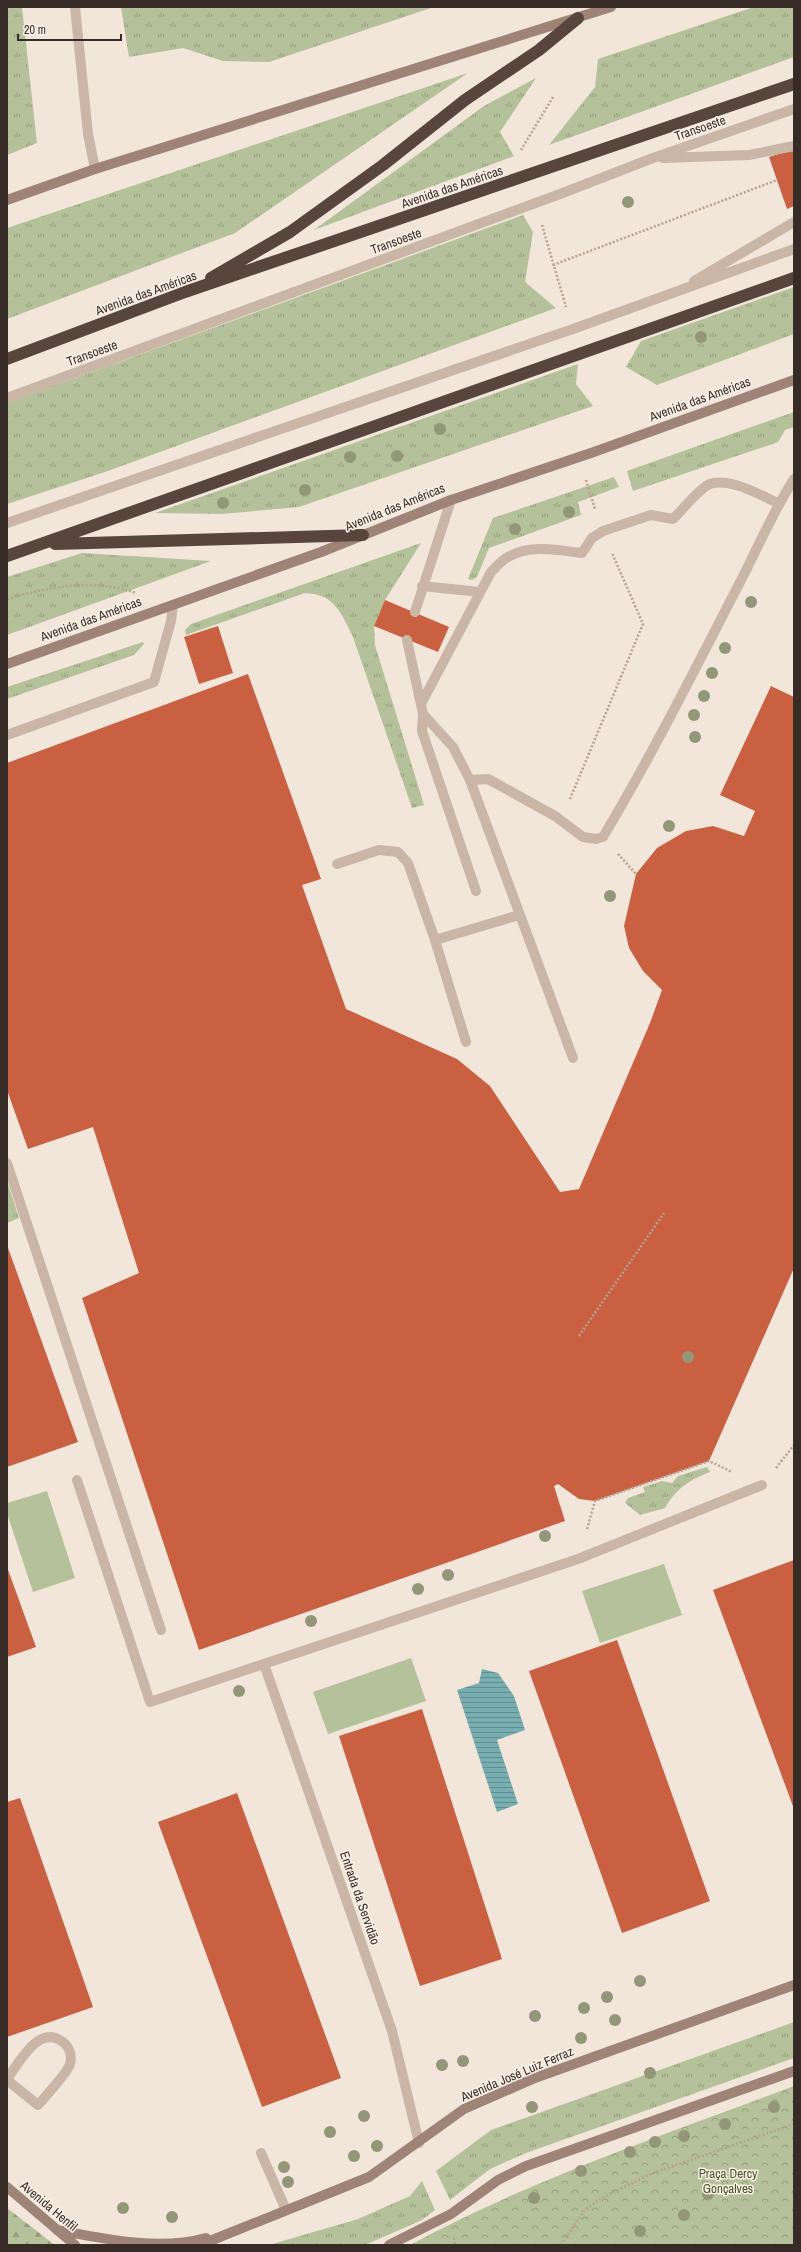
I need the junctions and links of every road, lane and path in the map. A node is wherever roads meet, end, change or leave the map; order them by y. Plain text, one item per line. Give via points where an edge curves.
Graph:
1 (75, 7) edge
2 (611, 7) edge
3 (578, 18) junction
4 (794, 84) edge
5 (553, 97) dead end
6 (794, 109) edge
7 (794, 146) edge
8 (520, 151) dead end
9 (653, 158) junction
10 (95, 168) junction
11 (777, 180) dead end
12 (7, 200) edge
13 (794, 222) edge
14 (541, 225) dead end
15 (794, 249) edge
16 (553, 265) junction
17 (794, 278) edge
18 (186, 292) junction
19 (674, 294) junction
20 (572, 329) junction
21 (7, 359) edge
22 (794, 380) edge
23 (7, 398) edge
24 (586, 479) dead end
25 (794, 479) edge
26 (451, 500) junction
27 (778, 503) junction
28 (7, 523) edge
29 (602, 531) junction
30 (363, 535) junction
31 (44, 544) junction
32 (7, 556) edge
33 (422, 586) junction
34 (480, 592) junction
35 (7, 599) edge
36 (173, 605) junction
37 (415, 612) dead end
38 (407, 640) dead end
39 (7, 664) edge
40 (422, 709) junction
41 (7, 735) edge
42 (470, 780) junction
43 (569, 800) dead end
44 (603, 837) junction
45 (337, 864) dead end
46 (636, 874) dead end
47 (476, 891) dead end
48 (519, 915) junction
49 (435, 940) junction
50 (466, 1042) dead end
51 (573, 1058) dead end
52 (7, 1163) edge
53 (664, 1213) dead end
54 (579, 1336) dead end
55 (709, 1461) dead end
56 (77, 1480) dead end
57 (762, 1485) dead end
58 (595, 1501) dead end
59 (161, 1630) dead end
60 (264, 1664) junction
61 (794, 1985) edge
62 (794, 2071) edge
63 (7, 2079) edge
64 (794, 2124) edge
65 (419, 2143) junction
66 (261, 2153) dead end
67 (7, 2187) edge
68 (286, 2210) junction
69 (57, 2230) junction
70 (229, 2232) junction
71 (75, 2245) edge
72 (200, 2245) edge
73 (389, 2245) edge
74 (562, 2245) edge

1 - 10 street via 88,134
2 - 3 main road
3 - 10 main road
3 - 18 highway via 539,50 465,100 383,165 290,232
4 - 18 highway, Avenida das Américas
5 - 8 path
6 - 9 street, Transoeste
7 - 9 street via 749,155
9 - 23 street, Transoeste
10 - 12 main road
11 - 16 path
13 - 19 street
14 - 16 path
15 - 19 street
16 - 20 path
17 - 31 highway
18 - 21 highway, Avenida das Américas
19 - 20 street
20 - 28 street
22 - 26 main road, Avenida das Américas
24 - 29 path
25 - 27 street
26 - 30 main road, Avenida das Américas
26 - 33 street
27 - 29 street via 728,482 714,482 706,486 672,519 651,515
27 - 44 street via 638,778
29 - 34 street via 592,538 582,553 544,548 526,550 507,557 491,572
29 - 43 path via 643,624
30 - 31 highway
30 - 36 main road, Avenida das Américas
31 - 32 highway
33 - 34 street
33 - 37 street
34 - 40 street
35 - 36 path via 37,591 86,584 125,589
36 - 39 main road, Avenida das Américas
36 - 41 street via 154,682
38 - 40 street
40 - 42 street via 453,747
40 - 47 street via 422,731
42 - 44 street via 488,779 555,816 583,837
42 - 48 street
44 - 46 path
45 - 49 street via 379,850 398,852 408,863
48 - 49 street
48 - 51 street
49 - 50 street
52 - 59 street
53 - 54 path
55 - 58 path
56 - 60 street via 150,1702
57 - 60 street via 578,1558
60 - 65 street, Entrada da Servidão via 394,2037
61 - 65 main road, Avenida José Luiz Ferraz via 535,2078 464,2109
62 - 73 main road via 526,2166 498,2180 451,2214
63 - 63 street via 38,2105 70,2065 71,2055 68,2046 52,2036 42,2038 34,2043
64 - 74 path via 653,2173 598,2200 584,2211
65 - 68 main road, Avenida José Luiz Ferraz via 369,2177
66 - 68 street
67 - 69 main road, Avenida Henfil
68 - 70 main road, Avenida José Luiz Ferraz
69 - 70 main road via 102,2239 146,2243 189,2243
69 - 71 main road, Avenida Henfil
70 - 72 main road, Avenida José Luiz Ferraz

